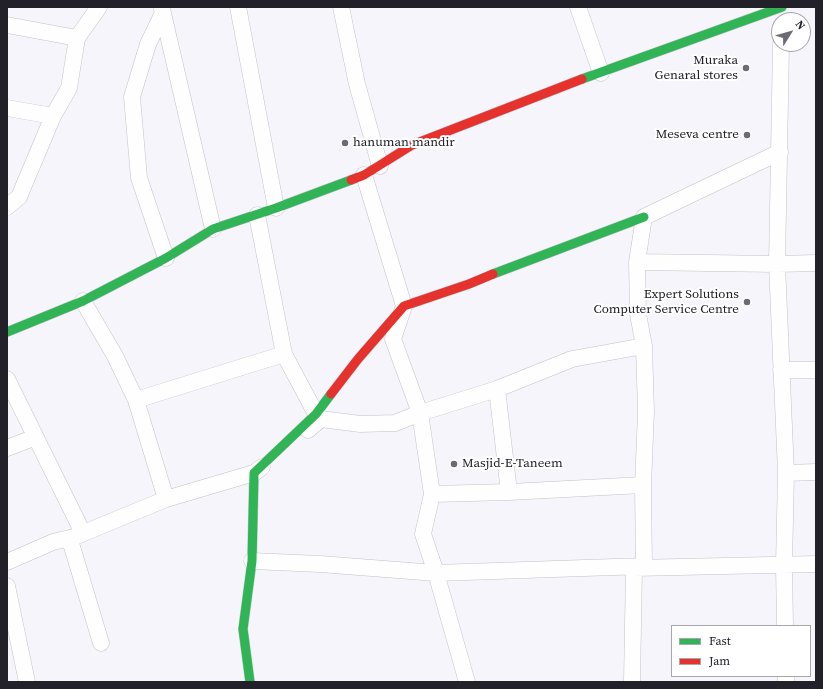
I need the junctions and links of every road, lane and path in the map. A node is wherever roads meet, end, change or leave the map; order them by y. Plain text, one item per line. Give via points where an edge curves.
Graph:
1 (99, 7) edge
2 (238, 7) edge
3 (341, 7) edge
4 (578, 7) edge
5 (782, 7) edge
6 (162, 10) edge
7 (7, 25) edge
8 (77, 38) junction
9 (781, 52) edge
10 (602, 73) junction
11 (7, 108) edge
12 (54, 116) junction
13 (780, 152) junction
14 (380, 166) junction
15 (364, 175) junction
16 (11, 199) edge
17 (276, 208) junction
18 (257, 215) junction
19 (644, 217) junction
20 (213, 229) junction
21 (166, 258) junction
22 (637, 262) junction
23 (816, 263) edge
24 (778, 264) junction
25 (83, 301) junction
26 (404, 306) junction
27 (7, 332) edge
28 (644, 346) junction
29 (284, 354) junction
30 (781, 370) junction
31 (816, 370) edge
32 (7, 379) edge
33 (497, 389) junction
34 (136, 400) junction
35 (420, 413) junction
36 (316, 414) junction
37 (36, 437) junction
38 (7, 448) edge
39 (816, 472) edge
40 (254, 473) junction
41 (786, 473) junction
42 (643, 485) junction
43 (510, 492) junction
44 (432, 494) junction
45 (166, 499) junction
46 (79, 535) junction
47 (252, 561) junction
48 (7, 562) edge
49 (816, 564) edge
50 (784, 566) junction
51 (639, 567) junction
52 (436, 573) junction
53 (7, 586) edge
54 (785, 625) edge
55 (101, 643) dead end
56 (27, 682) edge
57 (250, 682) edge
58 (467, 682) edge
59 (632, 682) edge

1 - 8 street
2 - 17 street
3 - 14 street via 357,84
4 - 10 street
5 - 10 street
6 - 20 street
6 - 21 street via 148,44 132,97 139,178
7 - 8 street
8 - 12 street via 69,88
9 - 13 street
10 - 14 street via 412,145
11 - 12 street
12 - 16 street
13 - 19 street
13 - 24 street
14 - 15 street
15 - 17 street
15 - 26 street
17 - 18 street
18 - 20 street
18 - 29 street
19 - 22 street
19 - 26 street
20 - 21 street
21 - 25 street
22 - 24 street
22 - 28 street via 638,314
23 - 24 street
24 - 30 street
25 - 27 street
25 - 34 street via 115,356
26 - 35 street via 393,339
26 - 36 street via 358,359
28 - 33 street via 572,359
28 - 42 street via 646,412
29 - 34 street
29 - 36 street
30 - 31 street
30 - 41 street
32 - 37 street
33 - 35 street
33 - 43 street
34 - 45 street
35 - 40 street via 395,423 360,424 321,419
35 - 44 street
36 - 40 street
37 - 38 street
37 - 46 street
39 - 41 street
40 - 45 street
40 - 47 street
41 - 50 street
42 - 43 street
42 - 51 street
43 - 44 street
44 - 52 street via 423,534
45 - 46 street
46 - 48 street via 53,542
46 - 55 street via 70,540
47 - 52 street
47 - 57 street via 243,629
49 - 50 street
50 - 51 street
50 - 54 street
51 - 52 street
51 - 59 street
52 - 58 street
53 - 56 street

